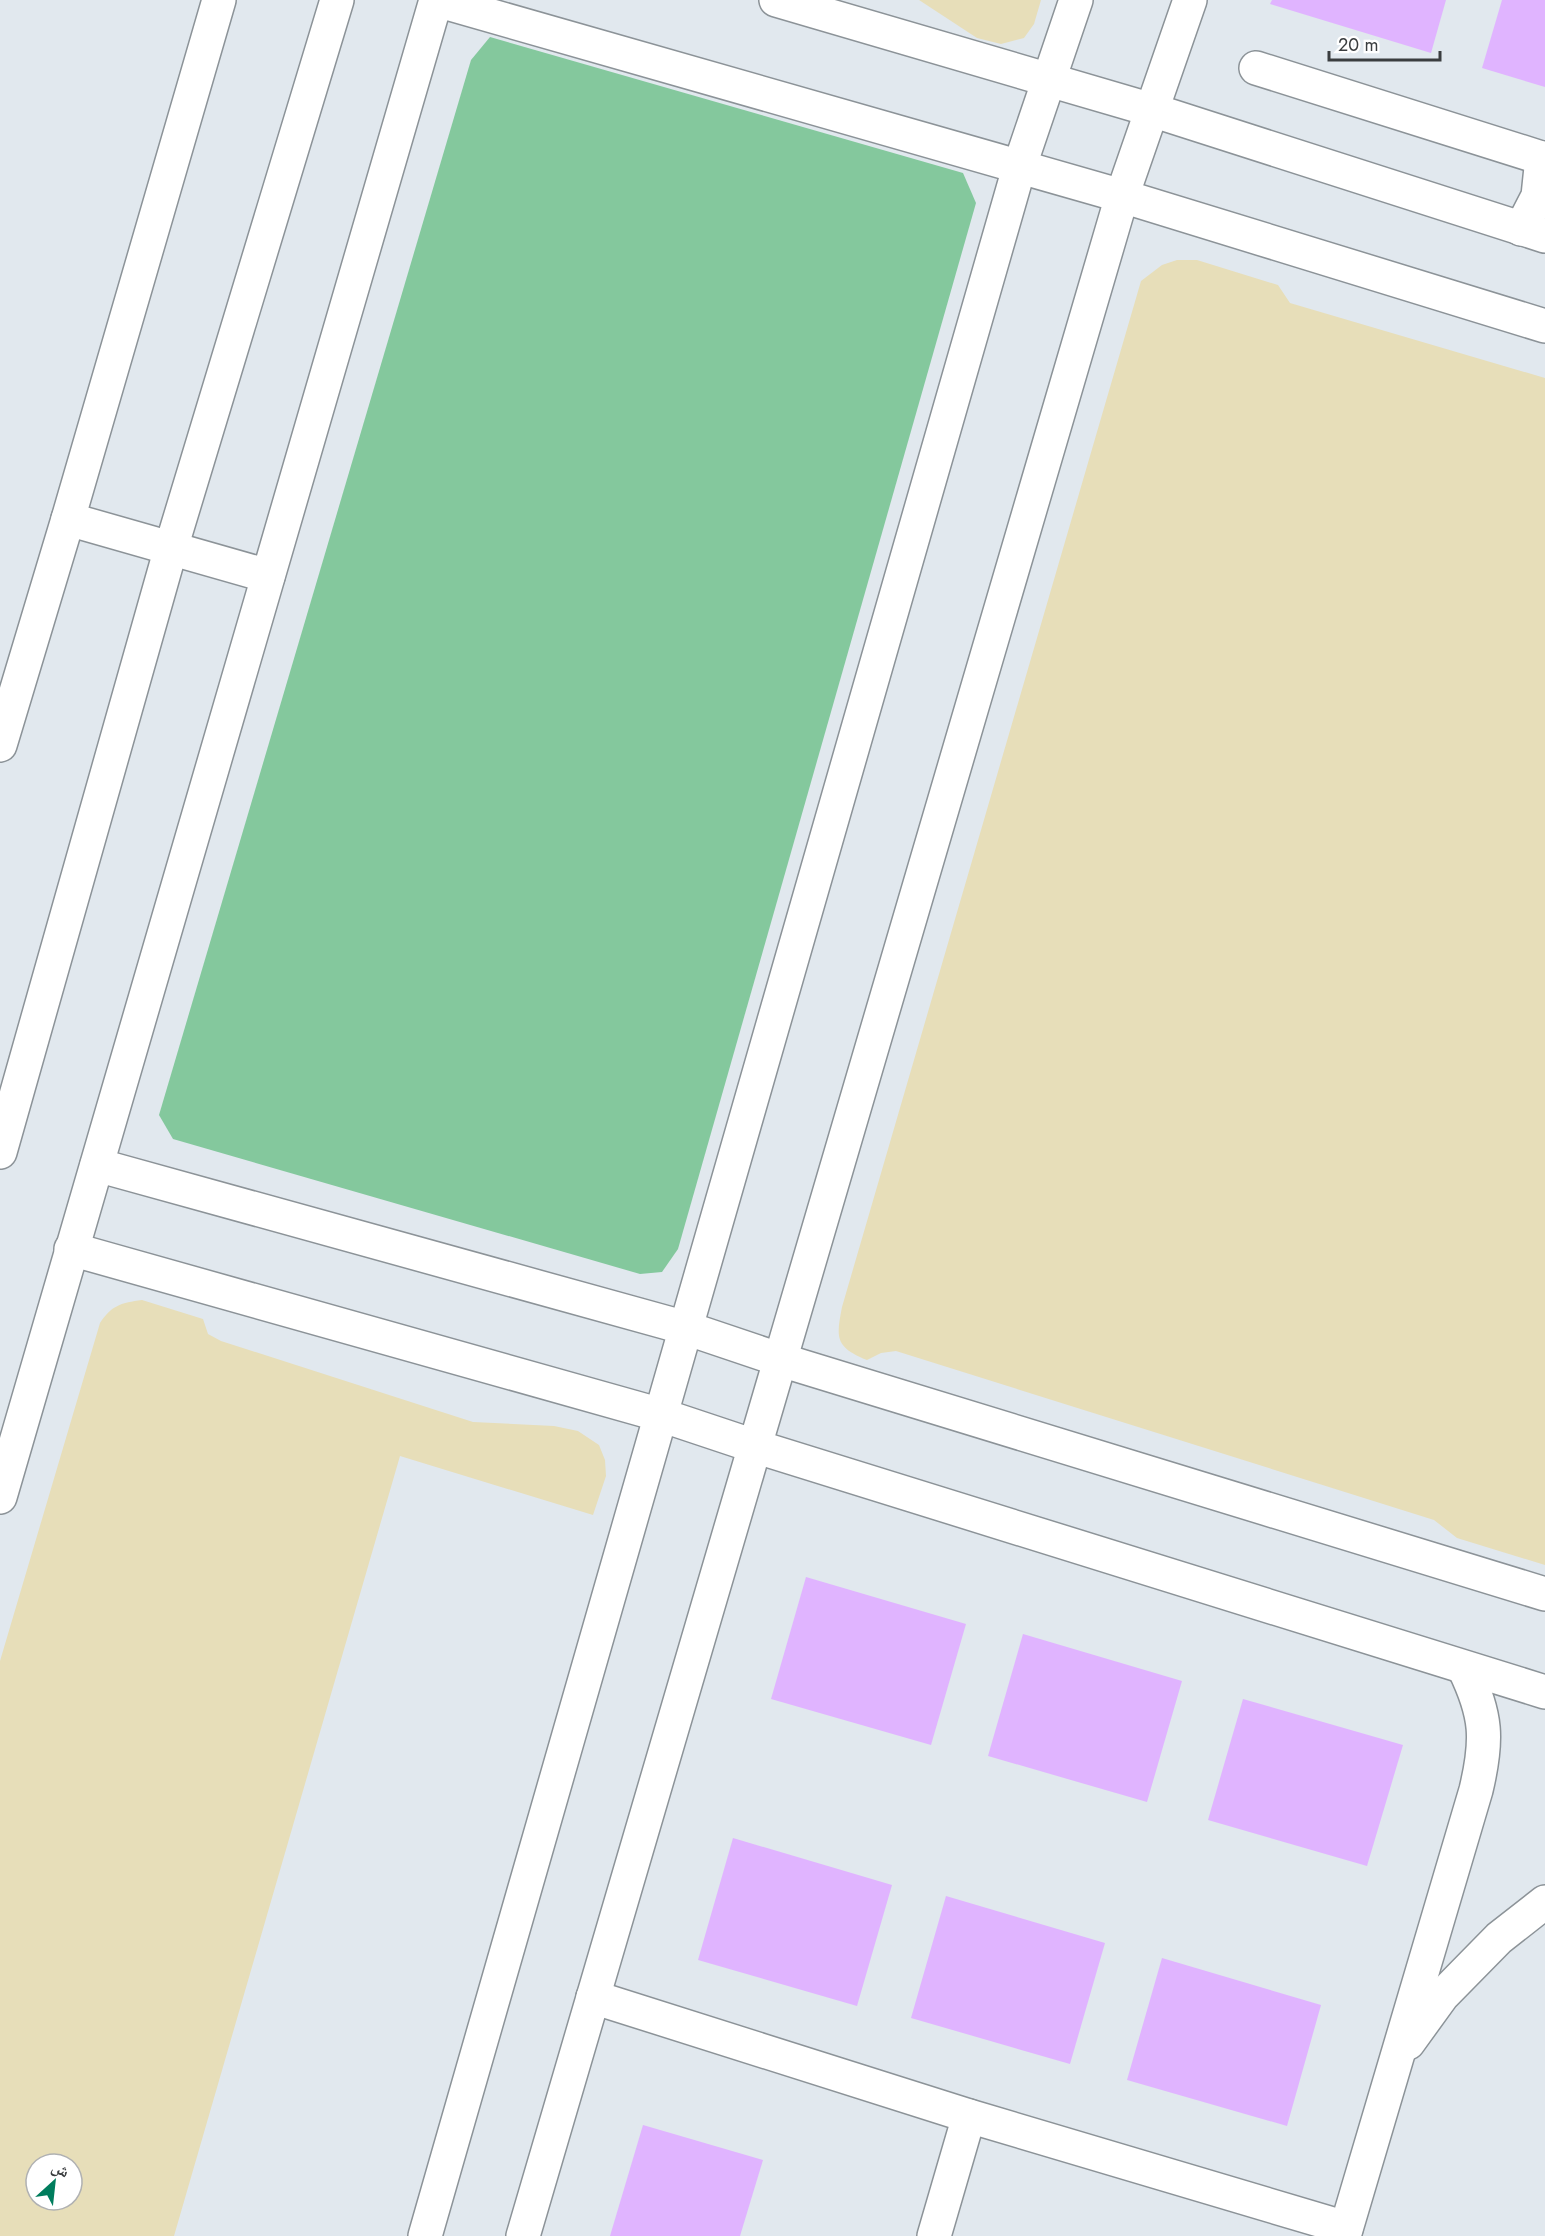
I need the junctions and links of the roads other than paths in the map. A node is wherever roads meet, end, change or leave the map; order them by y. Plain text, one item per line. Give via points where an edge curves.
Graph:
1 (219, 0) edge
2 (336, 0) edge
3 (436, 0) edge
4 (776, 0) edge
5 (1076, 0) edge
6 (1190, 0) edge
7 (1256, 68) dead end
8 (1048, 80) junction
9 (1152, 110) junction
10 (1544, 158) edge
11 (1020, 168) junction
12 (1122, 196) junction
13 (1533, 232) edge
14 (1545, 326) edge
15 (69, 519) junction
16 (171, 548) junction
17 (268, 576) junction
18 (0, 745) edge
19 (0, 1152) edge
20 (97, 1165) junction
21 (71, 1249) junction
22 (686, 1328) junction
23 (781, 1360) junction
24 (661, 1415) junction
25 (754, 1446) junction
26 (0, 1497) edge
27 (1545, 1594) edge
28 (1464, 1668) junction
29 (1545, 1692) edge
30 (1545, 1902) edge
31 (1545, 1930) edge
32 (593, 1997) junction
33 (1394, 2061) junction
34 (969, 2116) junction
35 (1345, 2232) edge
36 (425, 2236) edge
37 (523, 2236) edge
38 (934, 2236) edge

1 - 15 street
2 - 16 street
3 - 11 street
3 - 17 street
4 - 8 street
5 - 8 street
6 - 9 street
7 - 10 street
8 - 9 street
8 - 11 street
9 - 12 street
9 - 13 street
10 - 13 street
11 - 12 street
11 - 22 street
12 - 14 street
12 - 23 street
15 - 16 street
15 - 18 street
16 - 17 street
16 - 19 street
17 - 20 street
20 - 21 street
20 - 22 street
21 - 24 street
21 - 26 street
22 - 23 street
22 - 24 street
23 - 25 street
23 - 27 street
24 - 25 street
24 - 36 street
25 - 28 street
25 - 32 street
28 - 29 street
28 - 33 street via 1478,1696 1484,1726 1484,1757
30 - 33 street via 1499,1938 1442,1996
31 - 33 street via 1500,1960 1445,2008
32 - 34 street
32 - 37 street
33 - 35 street
34 - 35 street
34 - 38 street

